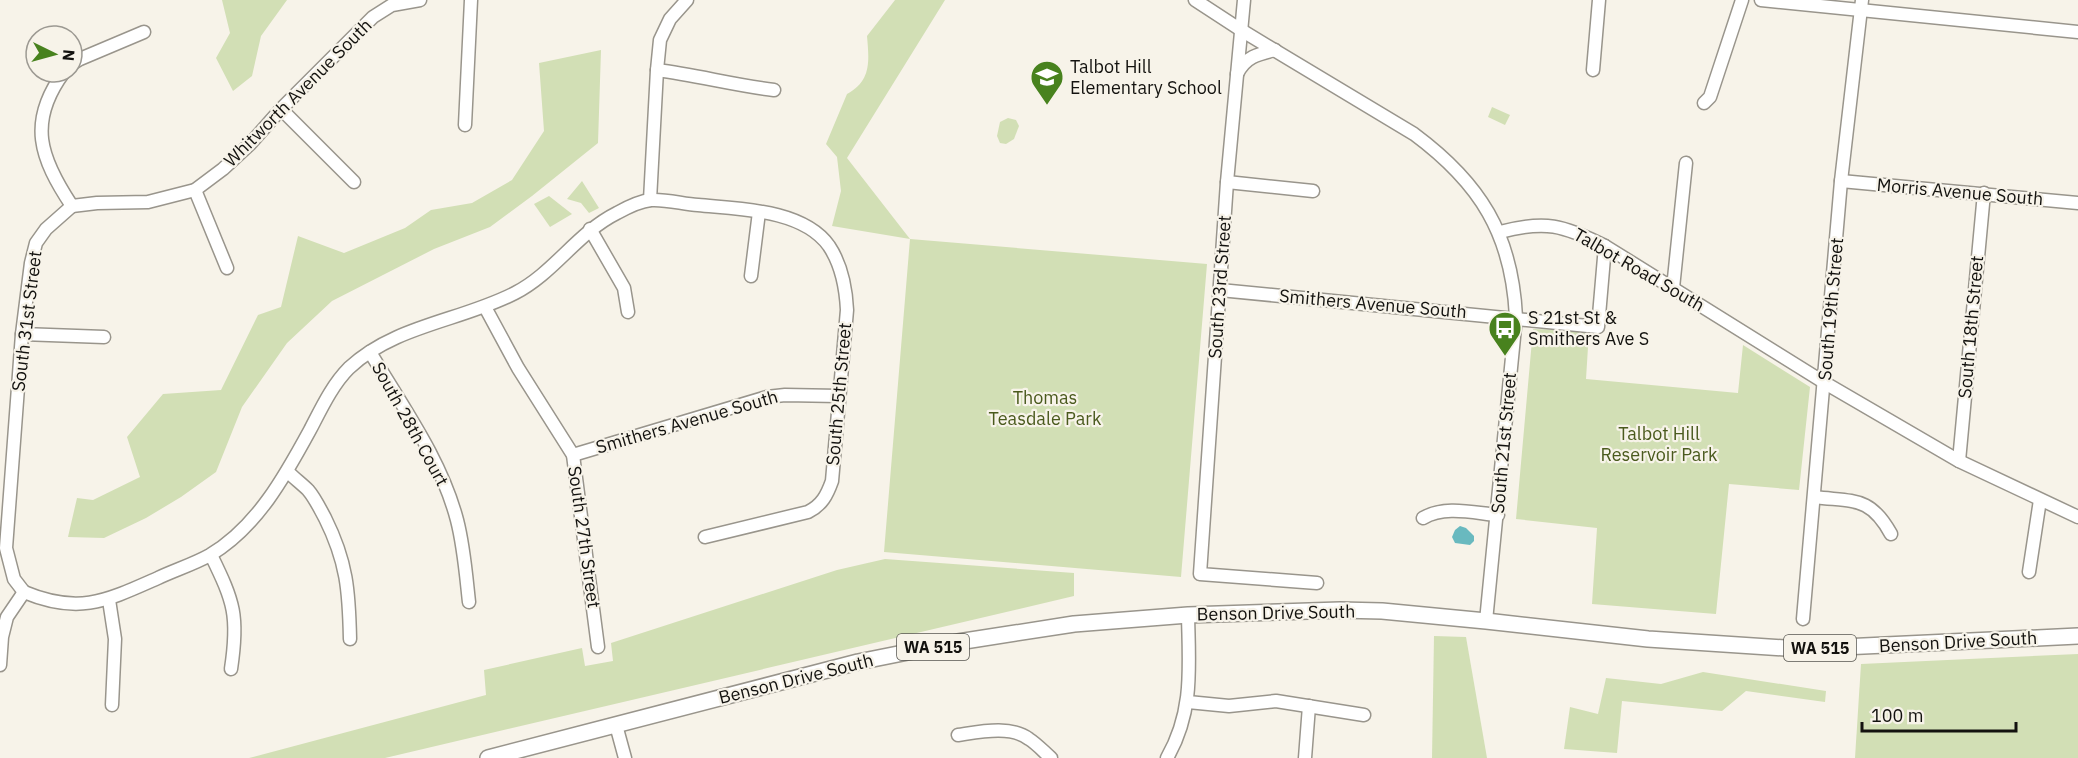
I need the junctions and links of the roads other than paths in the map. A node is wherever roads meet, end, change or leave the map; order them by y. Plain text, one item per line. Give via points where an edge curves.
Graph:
1 (420, 0) edge
2 (471, 0) edge
3 (1195, 0) edge
4 (1244, 0) edge
5 (1599, 0) edge
6 (1742, 0) edge
7 (1761, 0) edge
8 (684, 1) edge
9 (1861, 5) edge
10 (1241, 30) junction
11 (144, 32) dead end
12 (2078, 32) edge
13 (1275, 50) junction
14 (84, 57) edge
15 (657, 70) junction
16 (1593, 70) dead end
17 (1237, 75) junction
18 (57, 84) edge
19 (774, 90) dead end
20 (1704, 103) dead end
21 (281, 109) junction
22 (465, 125) dead end
23 (1686, 163) dead end
24 (1841, 181) junction
25 (354, 182) dead end
26 (1227, 182) junction
27 (195, 190) junction
28 (1312, 191) dead end
29 (1984, 193) junction
30 (650, 200) junction
31 (2078, 203) edge
32 (72, 206) junction
33 (759, 212) junction
34 (590, 229) junction
35 (1500, 232) junction
36 (1605, 246) junction
37 (227, 268) dead end
38 (751, 276) dead end
39 (1673, 288) junction
40 (1220, 290) junction
41 (485, 307) junction
42 (628, 312) dead end
43 (1516, 317) junction
44 (22, 334) junction
45 (104, 337) dead end
46 (370, 352) junction
47 (1825, 383) junction
48 (839, 396) junction
49 (573, 455) junction
50 (1959, 461) junction
51 (288, 472) junction
52 (1815, 496) junction
53 (2040, 500) junction
54 (1498, 516) junction
55 (1423, 518) dead end
56 (2078, 518) edge
57 (1891, 534) dead end
58 (705, 537) dead end
59 (211, 555) junction
60 (2029, 572) dead end
61 (1317, 583) dead end
62 (24, 592) junction
63 (109, 600) junction
64 (469, 602) dead end
65 (1188, 615) junction
66 (1803, 619) dead end
67 (1486, 621) junction
68 (2078, 636) edge
69 (350, 639) dead end
70 (598, 647) dead end
71 (0, 665) edge
72 (231, 669) dead end
73 (1188, 702) junction
74 (111, 705) dead end
75 (1309, 706) junction
76 (1364, 715) dead end
77 (616, 725) junction
78 (958, 735) dead end
79 (488, 758) edge
80 (625, 758) edge
81 (1051, 758) edge
82 (1167, 758) edge
83 (1305, 758) edge

1 - 21 street, Whitworth Avenue South via 392,5 373,16
2 - 22 street
3 - 10 street
4 - 10 street, South 23rd Street
5 - 16 street
6 - 20 street via 1710,97
7 - 9 street
8 - 15 street via 660,40
9 - 12 street
9 - 24 street, South 19th Street
10 - 13 street
10 - 17 street, South 23rd Street
11 - 14 street
13 - 17 street via 1256,54 1242,64
13 - 35 street via 1438,151 1476,192
15 - 19 street
15 - 30 street
17 - 26 street, South 23rd Street
18 - 32 street via 41,121 42,139 56,182
21 - 25 street
21 - 27 street, Whitworth Avenue South via 250,144
23 - 39 street
24 - 29 street, Morris Avenue South
24 - 47 street, South 19th Street
26 - 28 street
26 - 40 street, South 23rd Street
27 - 32 street, Whitworth Avenue South via 148,202
27 - 37 street
29 - 31 street, Morris Avenue South
29 - 50 street, South 18th Street
30 - 33 street
30 - 34 street via 616,213
32 - 44 street, South 31st Street via 36,243
33 - 38 street
33 - 48 street, South 25th Street via 793,219 829,245 846,294
34 - 41 street via 518,292
34 - 42 street via 624,288
35 - 36 street, Talbot Road South via 1524,225 1559,226
35 - 43 street, South 21st Street via 1512,275
36 - 39 street, Talbot Road South
36 - 43 street, Smithers Avenue South via 1598,327
39 - 47 street, Talbot Road South
40 - 43 street, Smithers Avenue South
40 - 61 street, South 23rd Street via 1200,574
41 - 46 street via 391,339
41 - 49 street, South 27th Street
43 - 54 street, South 21st Street
44 - 45 street
44 - 62 street, South 31st Street via 6,548 14,579
46 - 51 street via 348,369 327,397
46 - 64 street, South 28th Court via 446,486 457,520
47 - 50 street, Talbot Road South
47 - 52 street, South 19th Street
48 - 49 street, Smithers Avenue South via 785,394
48 - 58 street, South 25th Street via 832,481 818,507
49 - 70 street, South 27th Street
50 - 53 street, Talbot Road South
51 - 59 street via 246,527
51 - 69 street via 309,491 335,538 349,598
52 - 57 street via 1863,503 1872,508
52 - 66 street, South 19th Street
53 - 56 street, Talbot Road South
53 - 60 street
54 - 55 street via 1446,511
54 - 67 street, South 21st Street
59 - 63 street
59 - 72 street via 234,610 236,637
62 - 63 street via 60,604
62 - 71 street via 7,617
63 - 74 street via 115,639
65 - 67 main road, Benson Drive South / WA 515 via 1340,610
65 - 73 street
65 - 77 main road, Benson Drive South / WA 515 via 1074,624 958,642 858,662
67 - 68 main road, Benson Drive South / WA 515 via 1648,639 1800,649
73 - 75 street via 1229,706 1276,700
73 - 82 street
75 - 76 street
75 - 83 street
77 - 79 main road, Benson Drive South / WA 515
77 - 80 street
78 - 81 street via 1016,733 1028,737

